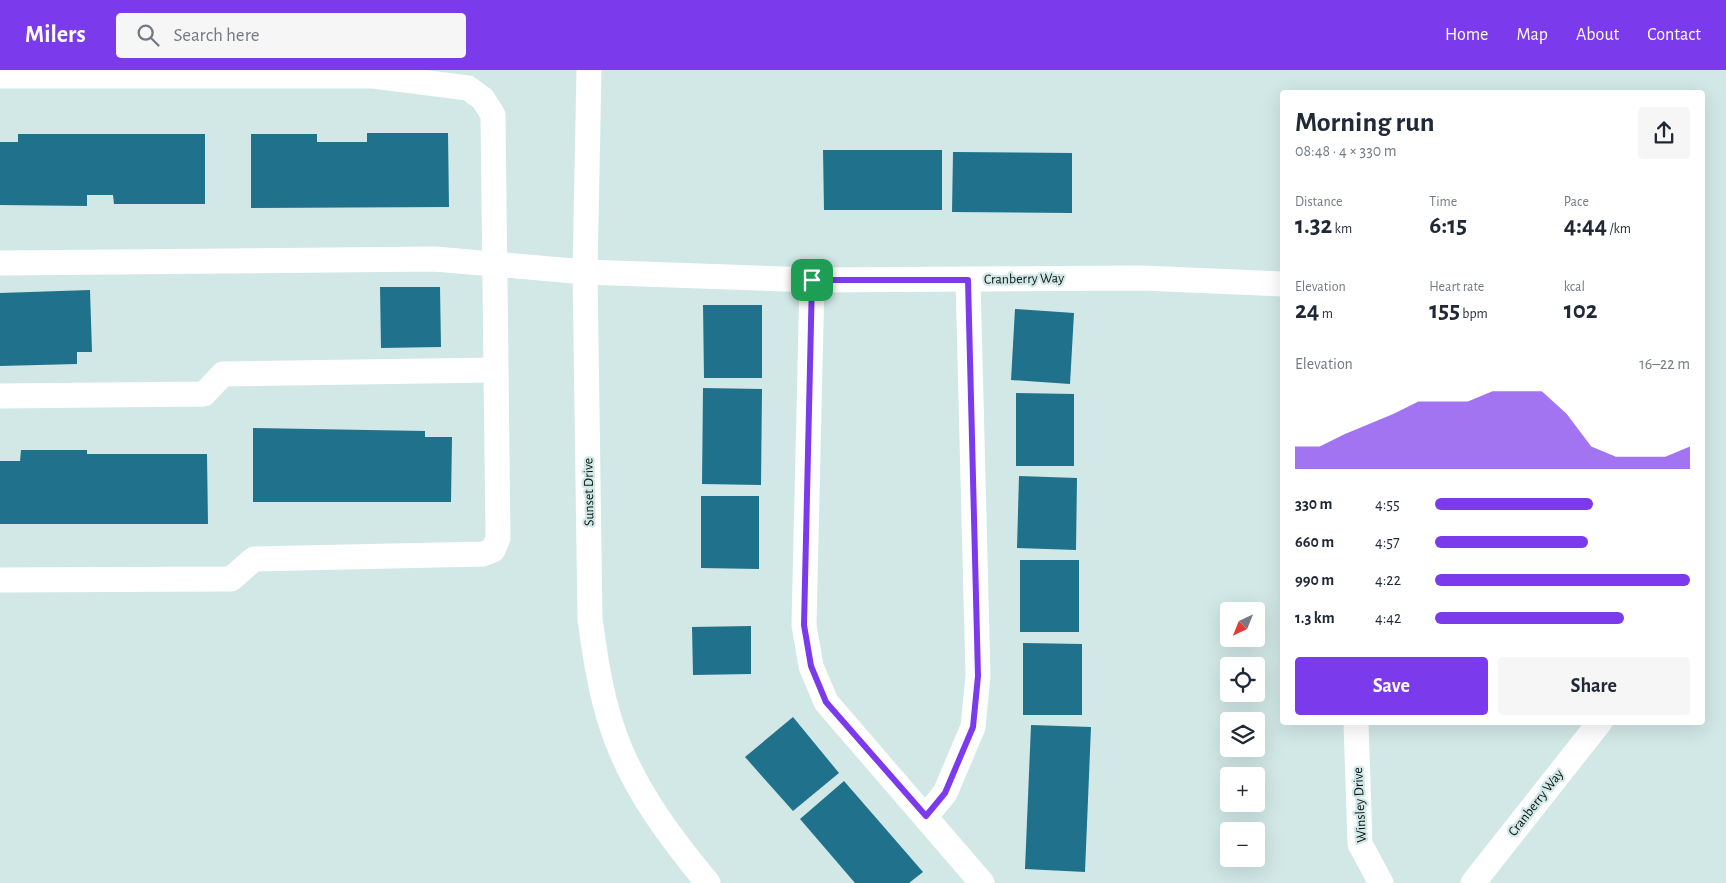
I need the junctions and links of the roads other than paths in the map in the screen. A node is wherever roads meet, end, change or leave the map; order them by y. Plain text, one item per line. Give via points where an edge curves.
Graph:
1 (589, 70) edge
2 (0, 76) edge
3 (0, 263) edge
4 (495, 263) junction
5 (585, 272) junction
6 (812, 280) junction
7 (968, 280) junction
8 (1280, 284) edge
9 (496, 370) junction
10 (0, 396) edge
11 (0, 580) edge
12 (1356, 725) edge
13 (1598, 725) edge
14 (926, 816) junction
15 (708, 883) edge
16 (982, 883) edge
17 (1381, 883) edge
18 (1473, 883) edge

1 - 5 street, Sunset Drive
2 - 4 street via 374,76 468,88 483,100 493,116
3 - 4 street, Cranberry Way via 435,259
4 - 5 street, Cranberry Way
4 - 9 street
5 - 6 street, Cranberry Way
5 - 15 street, Sunset Drive via 590,619 598,674 611,725 638,785 674,842
6 - 7 street, Cranberry Way
6 - 14 street via 804,625 811,666 826,702
7 - 8 street, Cranberry Way via 1142,278
7 - 14 street via 978,676 973,727 945,793
9 - 10 street via 223,374 204,394
9 - 11 street via 498,538 494,550 483,554 254,559 231,579
12 - 17 street, Winsley Drive via 1360,844
13 - 18 street, Cranberry Way
14 - 16 street

